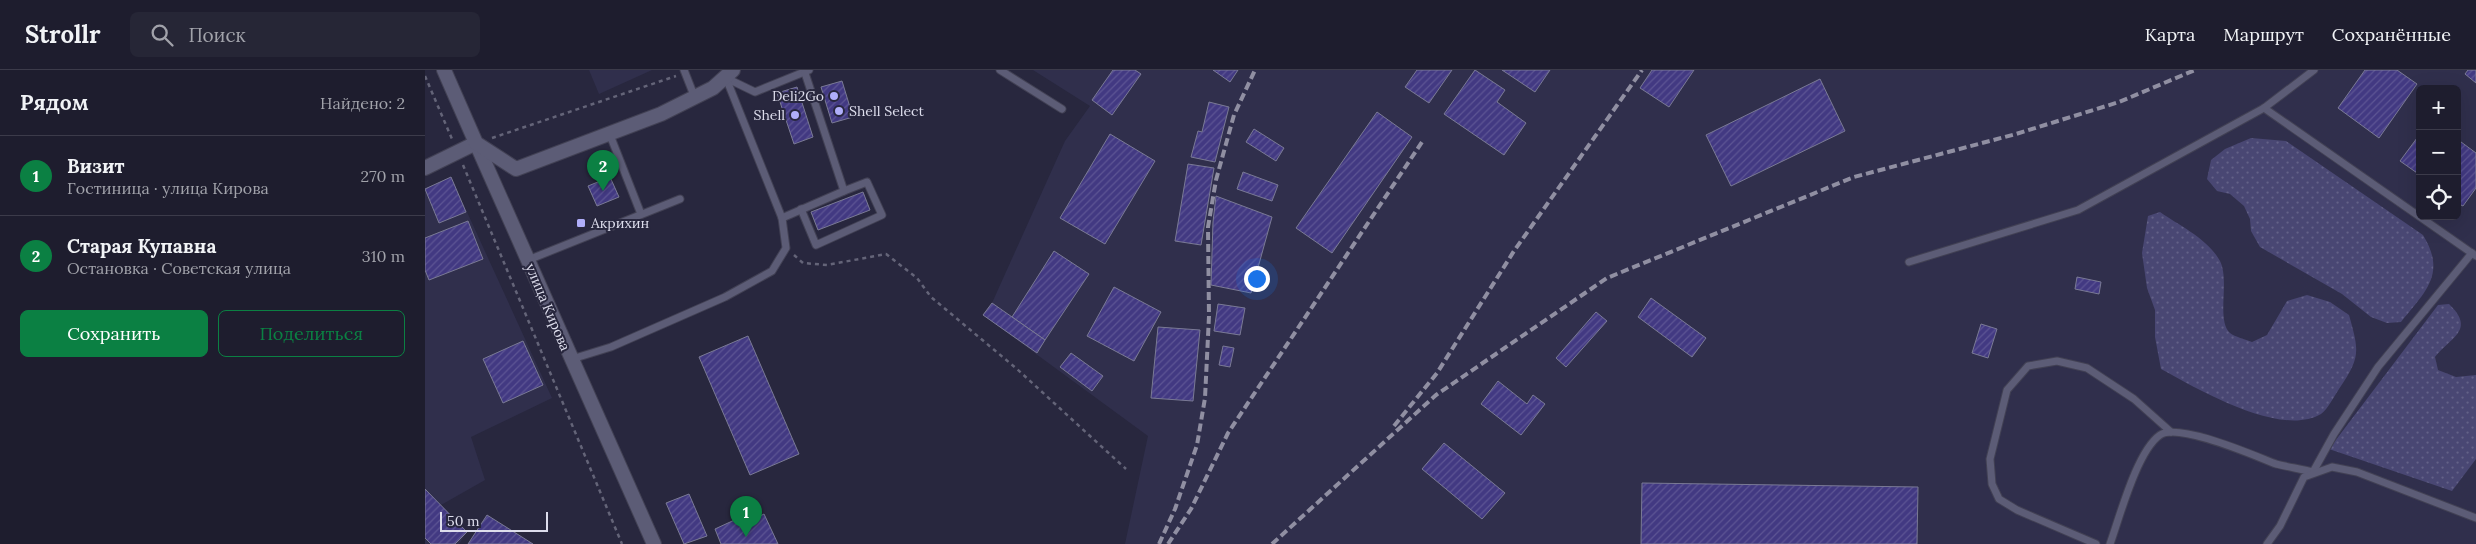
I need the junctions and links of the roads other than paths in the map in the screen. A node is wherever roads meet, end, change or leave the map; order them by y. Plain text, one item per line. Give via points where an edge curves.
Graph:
1 (444, 70) edge
2 (1000, 70) edge
3 (2314, 70) edge
4 (685, 71) edge
5 (807, 72) edge
6 (729, 74) edge
7 (695, 99) junction
8 (2264, 108) junction
9 (1062, 109) dead end
10 (610, 135) junction
11 (476, 143) junction
12 (425, 168) edge
13 (844, 191) junction
14 (680, 199) dead end
15 (801, 209) junction
16 (641, 214) junction
17 (782, 218) junction
18 (2474, 255) edge
19 (528, 260) junction
20 (1909, 262) dead end
21 (570, 360) junction
22 (2171, 432) junction
23 (2313, 472) junction
24 (2476, 518) edge
25 (654, 544) edge
26 (2096, 544) edge
27 (2110, 544) edge
28 (2267, 544) edge

1 - 11 street, улица Кирова
2 - 9 lane
3 - 8 lane
4 - 7 lane
5 - 6 lane via 755,92
5 - 13 lane
6 - 7 street
6 - 17 lane
7 - 10 street
8 - 18 lane
8 - 20 lane via 2078,210
10 - 11 street via 516,169
10 - 16 lane
11 - 12 street
11 - 19 street, улица Кирова
13 - 15 lane
13 - 15 lane via 867,182 882,215 816,245
14 - 16 lane
15 - 17 lane
16 - 19 lane
17 - 21 lane via 786,248 772,271 725,297 611,347
18 - 23 lane via 2378,367
19 - 21 street, улица Кирова
21 - 25 street, улица Кирова
22 - 23 lane via 2193,434 2278,464
22 - 26 lane via 2134,398 2087,368 2057,361 2028,366 2007,390 1990,458 1992,484 1999,499
22 - 27 lane via 2162,433 2150,444 2136,472
23 - 24 lane via 2332,467 2357,472
23 - 28 lane via 2304,477 2280,526

